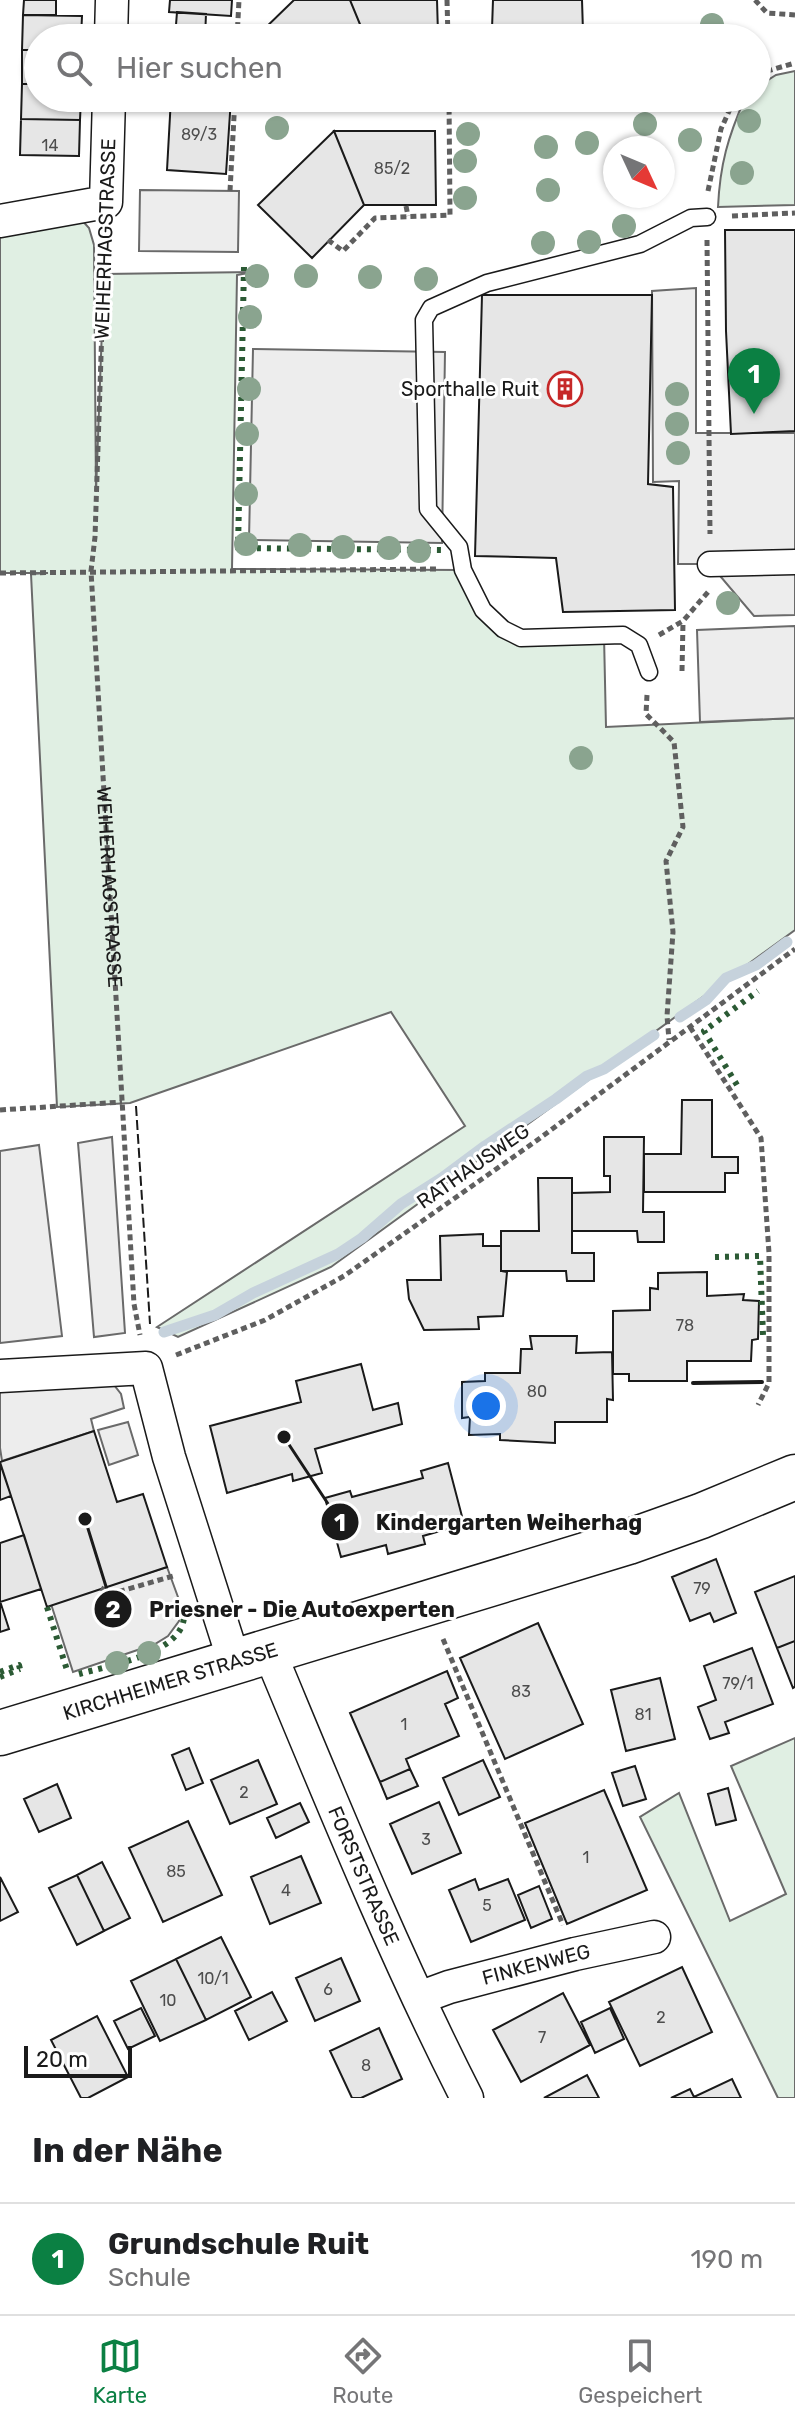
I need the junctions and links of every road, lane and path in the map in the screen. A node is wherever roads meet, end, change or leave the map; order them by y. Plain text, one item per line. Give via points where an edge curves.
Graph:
1 (112, 0) edge
2 (239, 0) edge
3 (447, 0) edge
4 (755, 0) edge
5 (795, 15) edge
6 (111, 24) edge
7 (238, 24) edge
8 (448, 24) edge
9 (795, 63) edge
10 (771, 70) edge
11 (109, 112) edge
12 (234, 112) edge
13 (449, 112) edge
14 (729, 112) edge
15 (230, 191) dead end
16 (106, 202) junction
17 (406, 206) dead end
18 (795, 213) edge
19 (408, 216) junction
20 (707, 217) junction
21 (0, 221) edge
22 (328, 240) dead end
23 (709, 433) dead end
24 (795, 562) edge
25 (710, 564) dead end
26 (463, 570) junction
27 (91, 571) junction
28 (0, 573) edge
29 (682, 671) dead end
30 (649, 672) junction
31 (795, 949) edge
32 (690, 1027) junction
33 (669, 1041) junction
34 (122, 1102) junction
35 (0, 1110) edge
36 (146, 1368) junction
37 (0, 1376) edge
38 (758, 1405) dead end
39 (795, 1477) edge
40 (182, 1573) dead end
41 (101, 1588) dead end
42 (438, 1627) dead end
43 (252, 1656) junction
44 (0, 1733) edge
45 (654, 1937) dead end
46 (575, 1954) junction
47 (419, 1998) junction
48 (467, 2098) edge

1 - 6 street
2 - 7 path
3 - 8 path
4 - 5 path via 767,13
9 - 10 path
11 - 16 street, WEIHERHAGSTRASSE
12 - 15 path
13 - 19 path via 450,215
14 - 20 path via 711,171
16 - 21 street
16 - 27 path, WEIHERHAGSTRASSE
17 - 19 path
18 - 20 path
19 - 22 path via 375,218 343,251
20 - 23 path
20 - 26 lane via 691,218 640,244 487,283 431,308 424,320 428,509 459,547
24 - 25 street
26 - 27 path
26 - 30 lane via 483,610 503,629 521,638 623,635 639,645
27 - 28 path
27 - 34 path, WEIHERHAGSTRASSE
29 - 30 path via 683,621 658,635
30 - 33 path via 646,714 674,742 683,827 666,861 673,932
31 - 32 path, RATHAUSWEG
32 - 33 path, RATHAUSWEG
32 - 38 path via 761,1138 769,1253 769,1383
33 - 36 path, RATHAUSWEG via 344,1276 265,1320
34 - 35 path
34 - 36 path, WEIHERHAGSTRASSE via 134,1304
36 - 37 street
36 - 43 street via 169,1457
39 - 43 main road, KIRCHHEIMER STRASSE via 628,1542
40 - 41 path via 111,1594
42 - 46 path
43 - 44 main road, KIRCHHEIMER STRASSE
43 - 47 street, FORSTSTRASSE via 342,1827
45 - 46 street, FINKENWEG
46 - 47 street, FINKENWEG
47 - 48 street, FORSTSTRASSE

